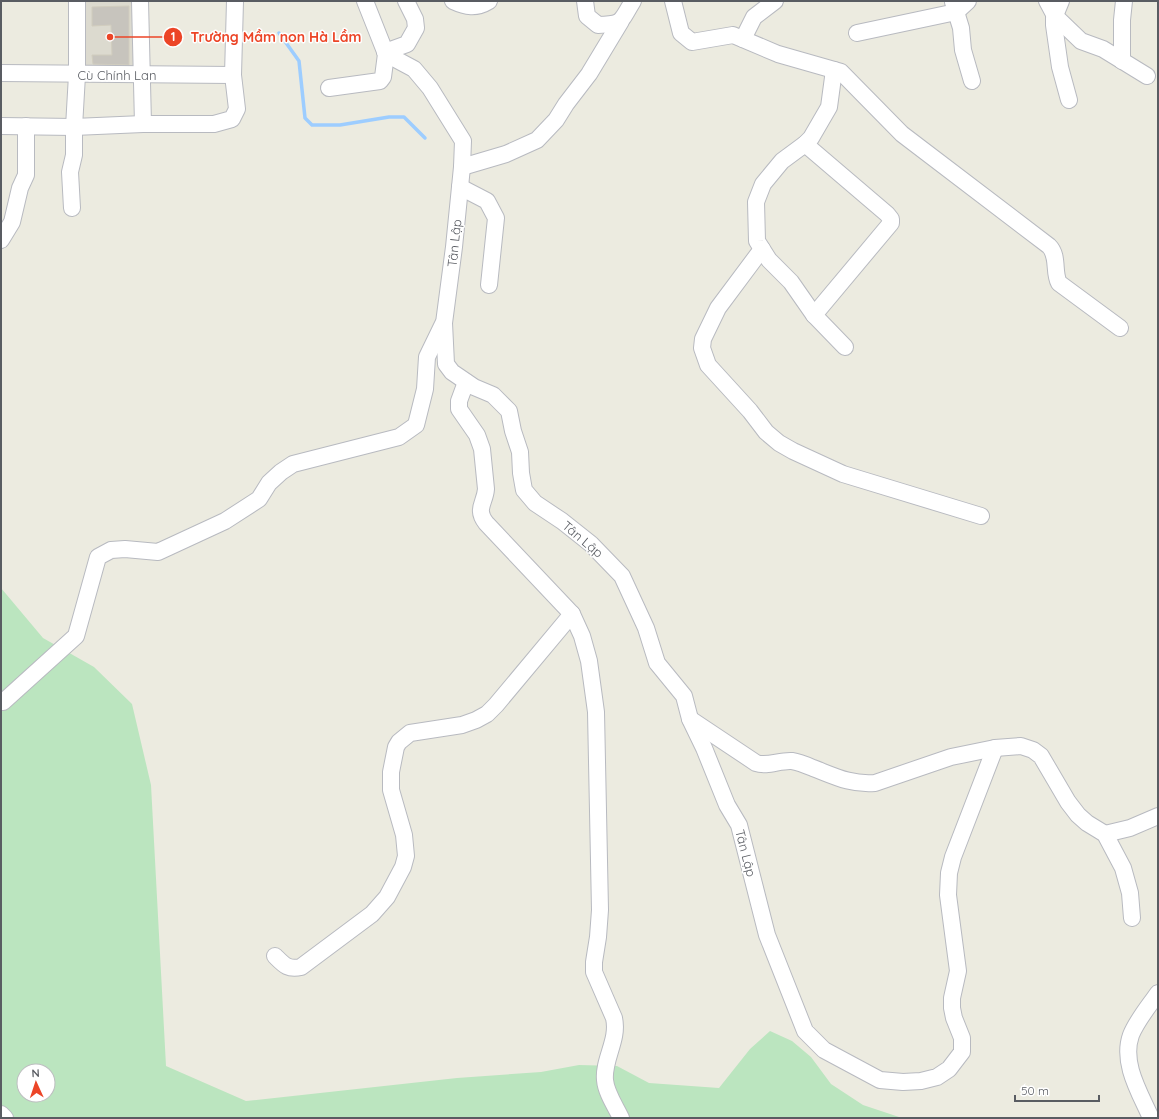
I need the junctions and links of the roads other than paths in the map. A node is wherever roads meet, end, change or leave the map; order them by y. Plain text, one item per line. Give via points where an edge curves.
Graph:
1 (77, 1) edge
2 (140, 1) edge
3 (235, 1) edge
4 (364, 1) edge
5 (406, 1) edge
6 (489, 1) edge
7 (585, 1) edge
8 (633, 1) edge
9 (673, 1) edge
10 (775, 1) edge
11 (1047, 1) edge
12 (1061, 1) edge
13 (1124, 1) edge
14 (458, 3) edge
15 (959, 4) edge
16 (1055, 16) junction
17 (621, 21) junction
18 (857, 33) dead end
19 (743, 39) junction
20 (386, 53) junction
21 (1122, 61) junction
22 (834, 70) junction
23 (1, 73) edge
24 (77, 75) junction
25 (142, 75) junction
26 (233, 75) junction
27 (1147, 76) dead end
28 (972, 81) dead end
29 (329, 88) dead end
30 (1069, 100) dead end
31 (143, 124) junction
32 (1, 126) edge
33 (26, 126) junction
34 (74, 127) junction
35 (805, 144) junction
36 (462, 167) junction
37 (460, 187) junction
38 (72, 208) dead end
39 (1, 240) edge
40 (762, 249) junction
41 (489, 286) dead end
42 (814, 315) junction
43 (444, 323) junction
44 (1120, 328) dead end
45 (845, 347) dead end
46 (466, 382) junction
47 (981, 516) dead end
48 (572, 614) junction
49 (3, 702) dead end
50 (690, 719) junction
51 (995, 748) junction
52 (1158, 816) edge
53 (1105, 834) junction
54 (1132, 918) dead end
55 (275, 956) dead end
56 (1158, 993) edge
57 (1, 1114) edge
58 (5, 1118) edge
59 (622, 1118) edge
60 (1151, 1118) edge

1 - 24 street
2 - 25 street
3 - 26 street
4 - 20 street
5 - 20 street via 416,28 407,44
6 - 14 street via 473,6
7 - 17 street via 587,16 598,25
8 - 17 street
9 - 19 street via 681,33 692,42 733,35
10 - 19 street via 754,18
11 - 16 street
12 - 16 street
13 - 21 street
15 - 18 street
15 - 28 street via 962,50
16 - 21 street via 1081,41 1102,49
16 - 30 street via 1060,67
17 - 36 street via 589,74 556,120 537,140 506,154
19 - 22 street via 778,54
20 - 29 street via 383,77 380,81
20 - 36 street, Tân Lập via 414,69 430,88 463,141
21 - 27 street
22 - 35 street via 829,107
22 - 44 street via 841,72 902,134 1050,246 1054,253 1059,283
23 - 24 street, Cù Chính Lan
24 - 25 street, Cù Chính Lan
24 - 34 street
25 - 26 street, Cù Chính Lan
25 - 31 street
26 - 31 street via 237,109 232,119 214,124
31 - 34 street
32 - 33 street
33 - 34 street
33 - 39 street via 26,175 20,188 12,222
34 - 38 street via 74,155 70,172
35 - 40 street via 782,161 763,184 756,202 757,241
35 - 42 street via 891,219 891,223
36 - 37 street, Tân Lập
37 - 41 street via 487,201 496,218
37 - 43 street, Tân Lập
40 - 42 street via 769,260 791,282
40 - 47 street via 718,308 703,339 702,348 708,366 766,432 792,451 843,474
42 - 45 street
43 - 46 street, Tân Lập via 446,364
43 - 49 street via 427,357 425,389 416,425 399,437 294,464 269,483 259,499 225,522 158,552 111,550 98,558 76,636
46 - 48 street via 458,409 474,430 482,449 486,489 480,513
46 - 50 street, Tân Lập via 493,395 509,411 520,452 524,490 535,503 591,544 622,576 646,628 658,663 684,696
48 - 55 street via 488,714 462,725 410,733 396,747 390,781 404,835 406,856 403,867 380,906 302,967 285,966
48 - 59 street via 589,661 596,712 600,910 594,972 616,1025 605,1080
50 - 51 street via 756,763 799,762 851,783 875,783 951,758
50 - 51 street, Tân Lập via 727,805 740,825 767,935 805,1031 824,1050 880,1080 904,1082 937,1077 949,1069 962,1052 962,1038 952,1008 958,970 948,895 949,873
51 - 53 street via 1021,746 1041,756 1078,815
52 - 53 street via 1130,828
53 - 54 street via 1123,868 1130,893
56 - 60 street via 1131,1035 1128,1048 1132,1072
57 - 58 street

